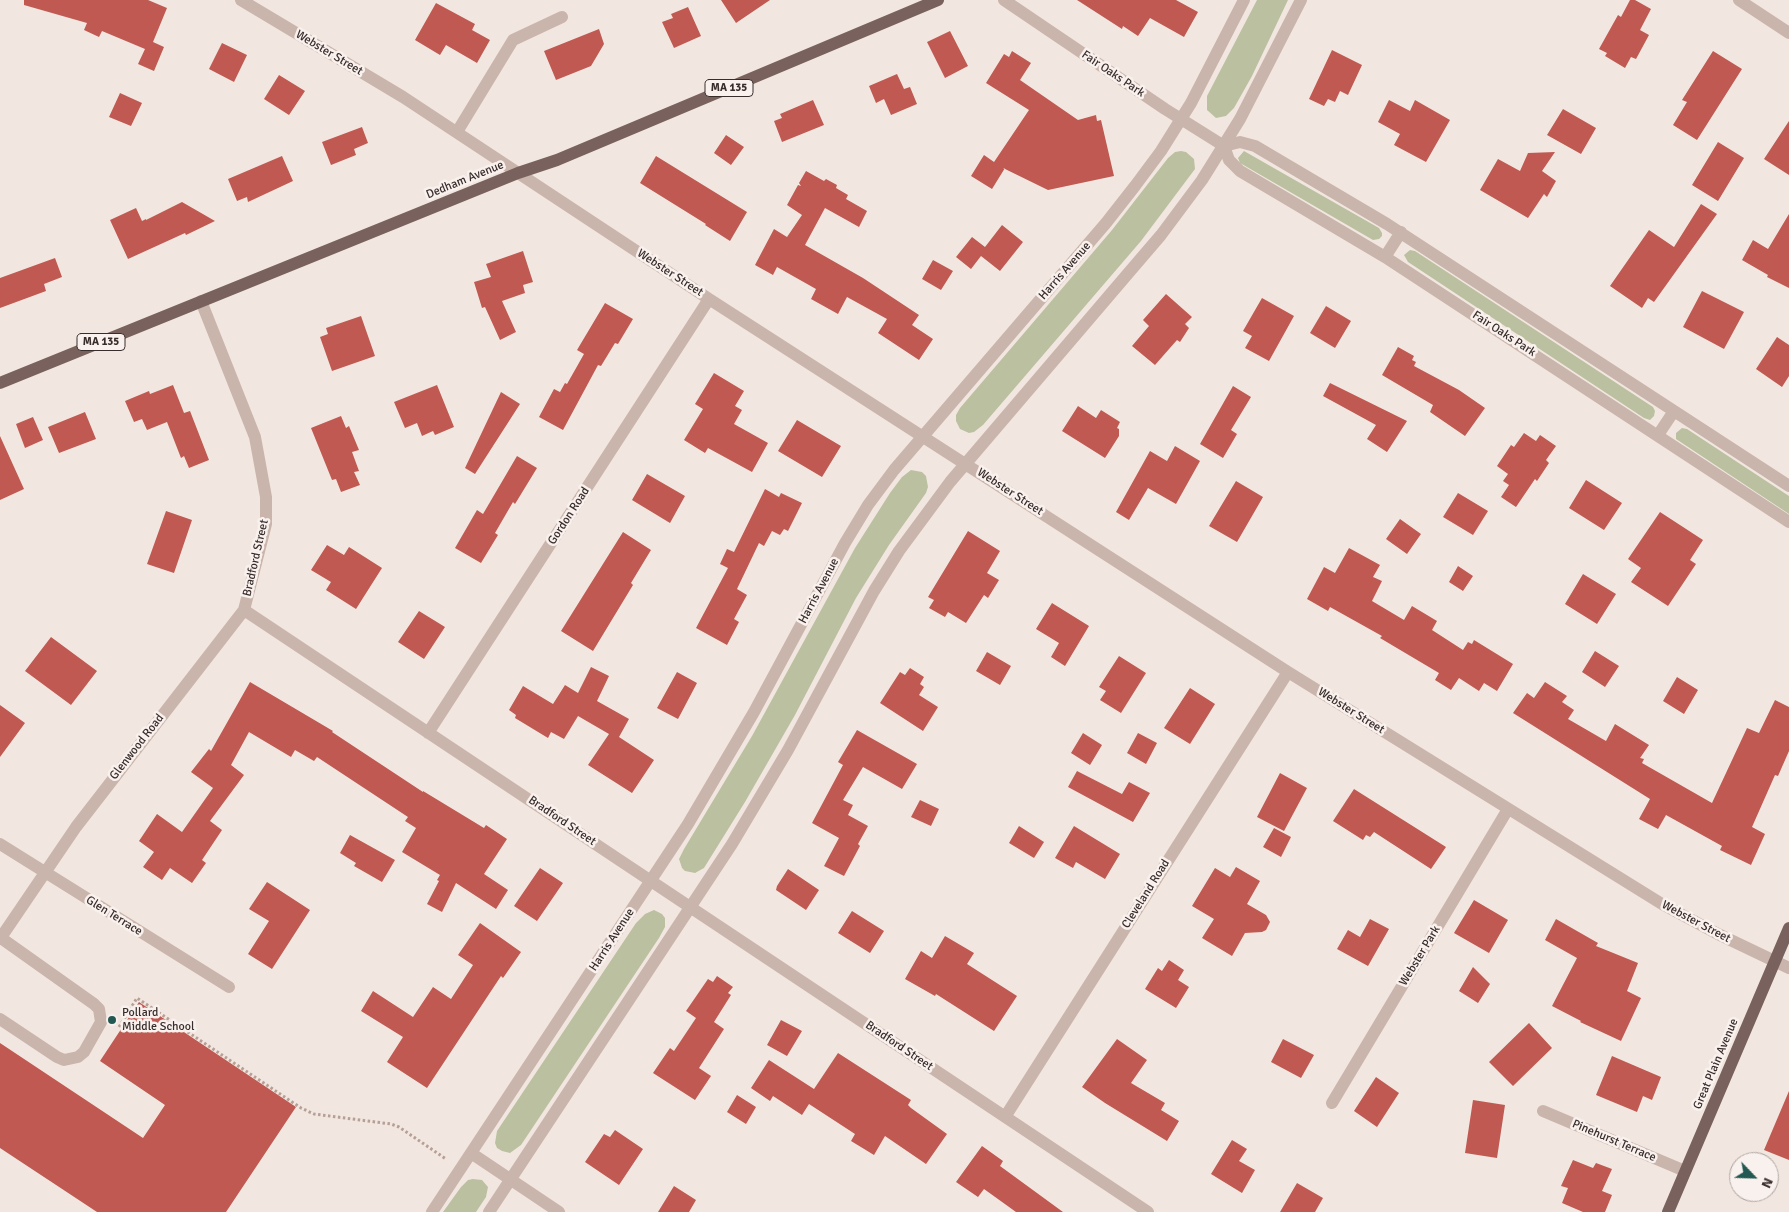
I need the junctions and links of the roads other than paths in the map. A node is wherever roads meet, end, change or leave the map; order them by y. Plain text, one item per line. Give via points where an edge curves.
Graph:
1 (241, 0) edge
2 (938, 0) edge
3 (1004, 0) edge
4 (1244, 0) edge
5 (1301, 0) edge
6 (1739, 0) edge
7 (562, 17) dead end
8 (1789, 33) edge
9 (1181, 120) junction
10 (457, 132) junction
11 (1224, 146) junction
12 (518, 173) junction
13 (1401, 232) junction
14 (1385, 257) junction
15 (709, 299) junction
16 (202, 301) junction
17 (0, 382) edge
18 (1674, 411) junction
19 (1658, 435) junction
20 (923, 437) junction
21 (965, 464) junction
22 (1789, 486) edge
23 (1789, 522) edge
24 (244, 610) junction
25 (1288, 672) junction
26 (428, 733) junction
27 (1508, 809) junction
28 (0, 844) edge
29 (44, 872) junction
30 (651, 881) junction
31 (691, 908) junction
32 (1789, 928) edge
33 (0, 939) edge
34 (1775, 961) junction
35 (1789, 968) edge
36 (228, 987) dead end
37 (0, 1019) edge
38 (1332, 1103) dead end
39 (1543, 1111) dead end
40 (1005, 1117) junction
41 (471, 1153) junction
42 (1685, 1171) junction
43 (511, 1179) junction
44 (432, 1212) edge
45 (489, 1212) edge
46 (559, 1212) edge
47 (1148, 1212) edge
48 (1668, 1212) edge

1 - 10 street, Webster Street
2 - 12 main road, Dedham Avenue / MA 135 via 566,156
3 - 9 street, Fair Oaks Park
4 - 9 street, Harris Avenue
5 - 11 street via 1259,85
6 - 8 street
7 - 10 street via 513,40
9 - 11 street, Fair Oaks Park
9 - 20 street, Harris Avenue via 1121,205
10 - 12 street, Webster Street
11 - 13 street via 1240,142 1255,146
11 - 14 street, Fair Oaks Park via 1229,160 1240,171
11 - 21 street via 1161,235
12 - 15 street, Webster Street
12 - 16 main road, Dedham Avenue / MA 135
13 - 14 street
13 - 18 street
14 - 19 street, Fair Oaks Park
15 - 20 street, Webster Street
15 - 26 street, Gordon Road
16 - 17 main road, Dedham Avenue / MA 135
16 - 24 street, Bradford Street via 255,438 266,497 266,524
18 - 19 street
18 - 22 street
19 - 23 street, Fair Oaks Park
20 - 21 street, Webster Street
20 - 30 street, Harris Avenue via 894,470 856,524 729,756
21 - 25 street, Webster Street
21 - 31 street via 932,504 885,572 783,759
24 - 26 street, Bradford Street
24 - 29 street, Glenwood Road via 97,798
25 - 27 street, Webster Street
25 - 40 street, Cleveland Road
26 - 30 street, Bradford Street
27 - 34 street, Webster Street via 1662,904
27 - 38 street, Webster Park
28 - 29 street, Glen Terrace
29 - 33 street, Glenwood Road
29 - 36 street, Glen Terrace
30 - 31 street, Bradford Street
30 - 41 street, Harris Avenue
31 - 40 street, Bradford Street
31 - 43 street
32 - 34 main road, Great Plain Avenue
33 - 37 street via 94,1004 99,1009 102,1022 84,1052 64,1060
34 - 35 street, Webster Street
34 - 42 main road, Great Plain Avenue
39 - 42 street, Pinehurst Terrace
40 - 47 street, Bradford Street
41 - 43 street
41 - 44 street, Harris Avenue
42 - 48 main road, Great Plain Avenue
43 - 45 street
43 - 46 street

